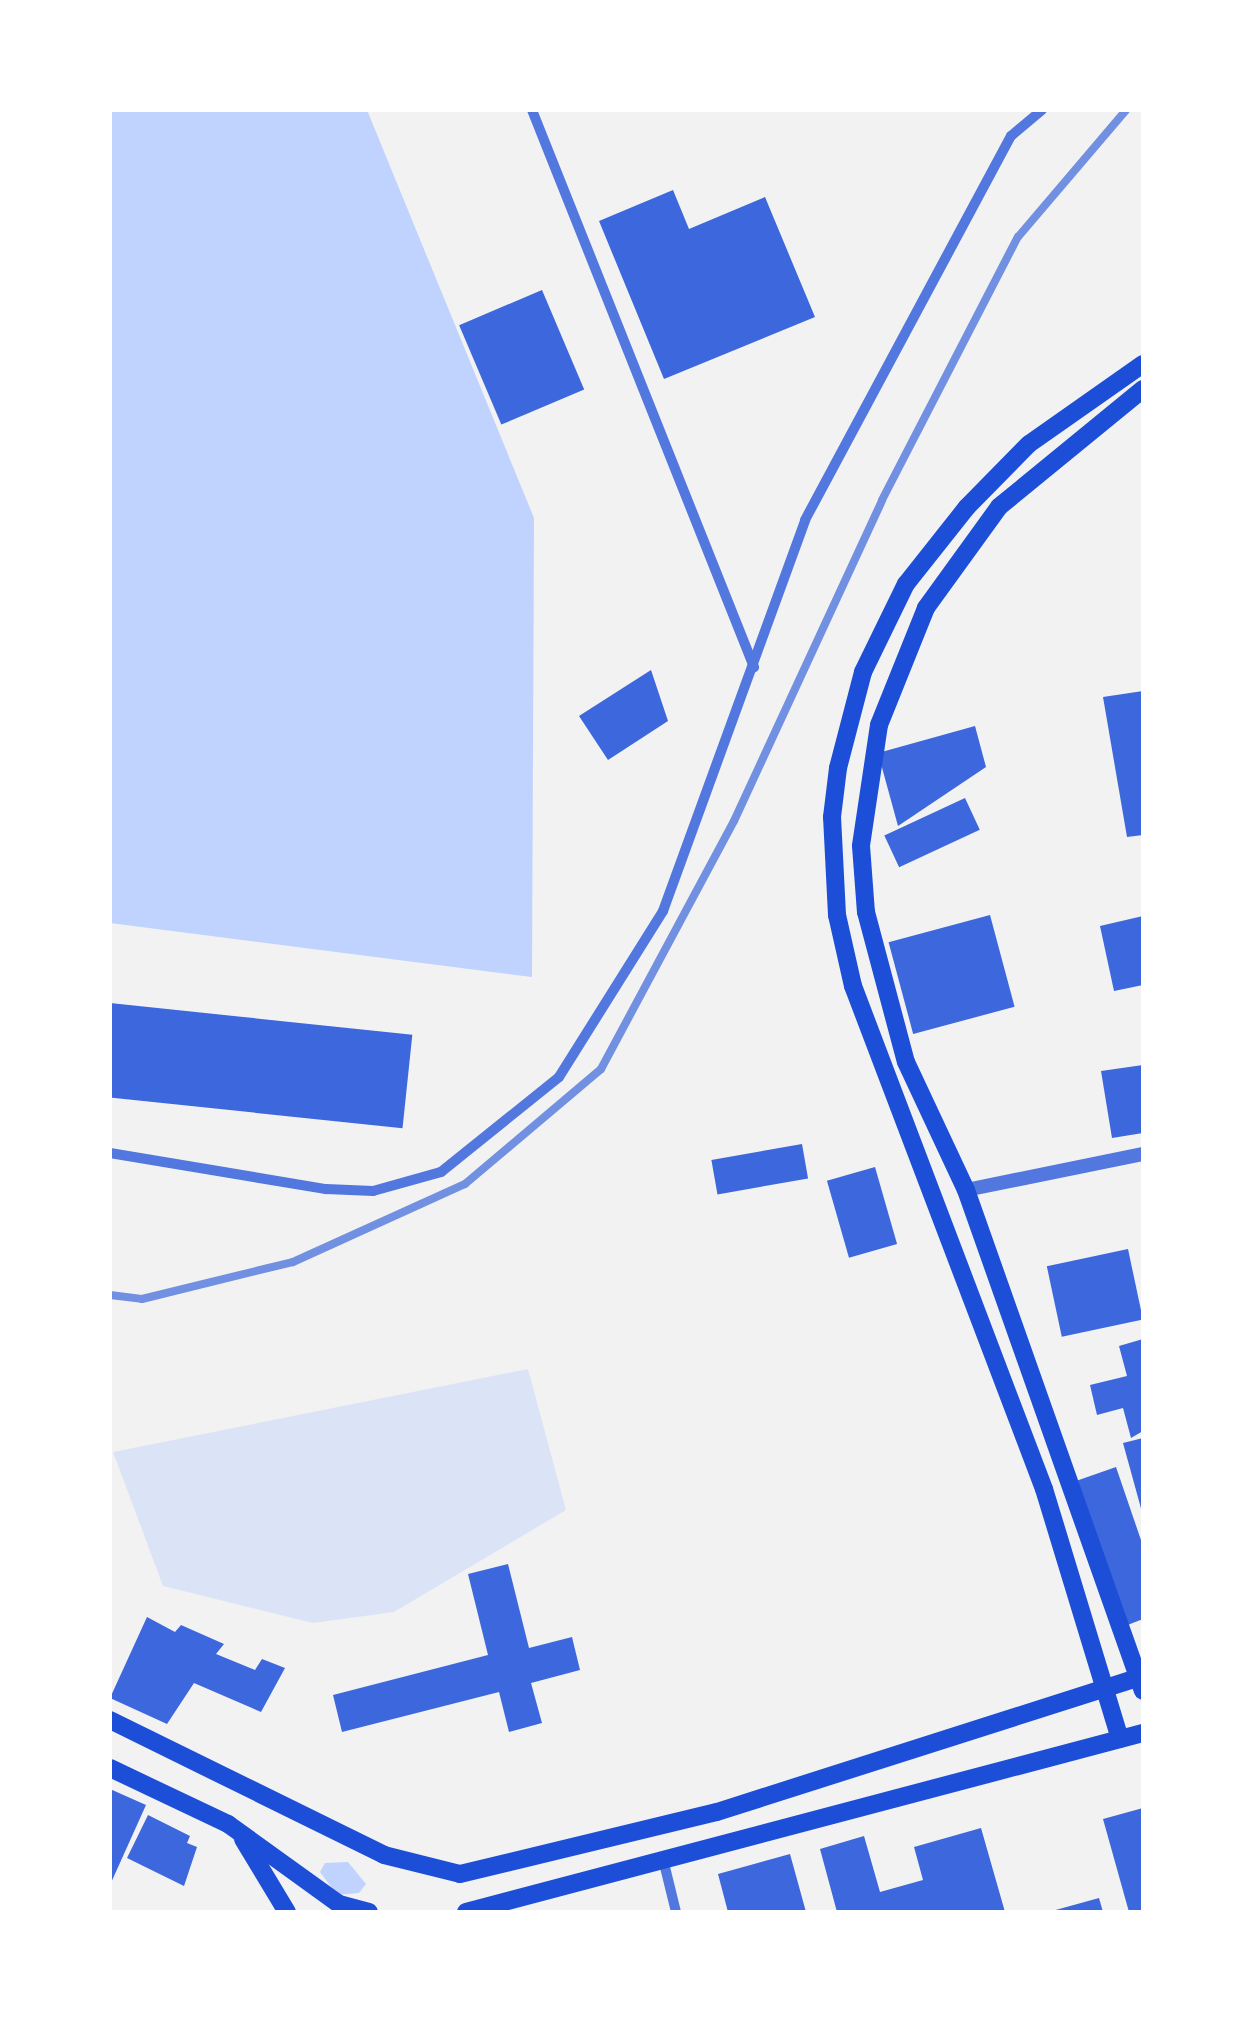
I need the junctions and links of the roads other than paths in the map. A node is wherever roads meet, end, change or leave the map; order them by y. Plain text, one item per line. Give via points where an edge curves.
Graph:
1 (532, 110) edge
2 (1042, 110) edge
3 (1143, 364) edge
4 (1143, 389) edge
5 (755, 668) junction
6 (110, 1154) edge
7 (1143, 1154) edge
8 (966, 1190) junction
9 (1141, 1684) edge
10 (1104, 1690) junction
11 (110, 1720) edge
12 (1143, 1732) edge
13 (1120, 1738) junction
14 (110, 1768) edge
15 (228, 1824) junction
16 (663, 1858) junction
17 (287, 1912) edge
18 (369, 1912) edge
19 (466, 1912) edge
20 (676, 1912) edge

1 - 5 street
2 - 5 street via 1010,136 805,520
3 - 10 main road via 1028,444 967,506 906,584 863,672 844,736 832,817 837,915 854,986 1044,1489
4 - 8 main road via 1044,464 959,556 919,623 880,725 861,846 866,912 906,1062
5 - 6 street via 663,911 559,1077 500,1130 440,1172 373,1190 326,1189
7 - 8 street
8 - 9 main road
9 - 10 main road
10 - 11 main road via 717,1812 460,1874 384,1854
10 - 13 main road
12 - 13 main road
13 - 16 main road
14 - 15 main road
15 - 17 main road via 262,1863
15 - 18 main road via 339,1904
16 - 19 main road
16 - 20 street

